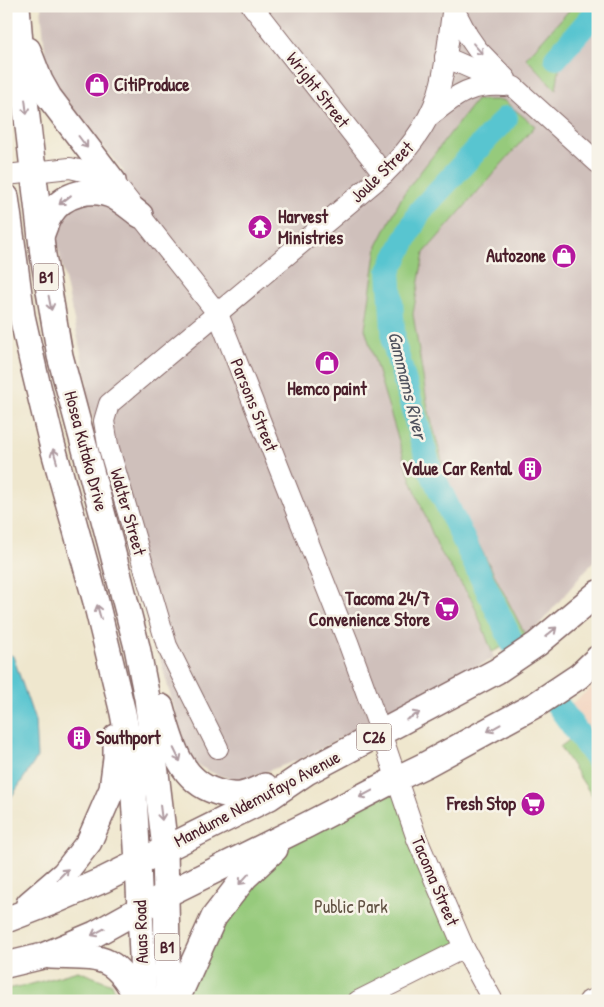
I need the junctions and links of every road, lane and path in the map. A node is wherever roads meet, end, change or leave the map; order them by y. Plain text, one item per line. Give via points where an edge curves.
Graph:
1 (252, 6) edge
2 (453, 7) edge
3 (18, 15) edge
4 (445, 57) junction
5 (514, 87) junction
6 (429, 117) junction
7 (598, 163) edge
8 (33, 172) junction
9 (384, 174) junction
10 (6, 175) edge
11 (112, 181) junction
12 (6, 197) edge
13 (140, 215) junction
14 (40, 236) junction
15 (218, 314) junction
16 (110, 542) junction
17 (598, 593) edge
18 (598, 658) edge
19 (111, 659) junction
20 (218, 748) dead end
21 (389, 756) junction
22 (307, 772) junction
23 (307, 825) junction
24 (165, 848) junction
25 (138, 863) junction
26 (167, 894) junction
27 (140, 908) junction
28 (9, 919) edge
29 (464, 948) junction
30 (43, 956) junction
31 (6, 965) edge
32 (598, 998) edge
33 (138, 1001) edge
34 (144, 1001) edge
35 (168, 1001) edge
36 (176, 1001) edge
37 (358, 1001) edge
38 (493, 1001) edge
39 (589, 1001) edge

1 - 9 street, Wright Street
2 - 4 street, Joule Street
2 -> 5 street via 477,49
3 -> 8 main road, Hosea Kutako Drive / B1
3 -> 11 main road via 40,81 49,97
4 - 5 street
4 - 6 street, Joule Street via 441,84
5 - 6 street via 469,89
5 - 7 street
6 - 9 street, Joule Street via 414,141
8 - 10 street
8 - 11 street via 70,168
8 - 14 main road, Hosea Kutako Drive / B1
9 - 15 street, Joule Street
11 - 13 street, Parsons Street
19 -> 12 main road, Hosea Kutako Drive / B1 via 35,374 22,316
13 -> 14 main road via 104,193 86,192 72,195 51,214
13 - 15 street, Parsons Street
14 -> 16 main road, Hosea Kutako Drive / B1 via 60,356
15 - 20 street, Walter Street via 109,404 104,421 108,445 167,646
15 - 21 street, Parsons Street via 348,642
16 -> 22 main road via 174,752 183,768 211,790 239,795
16 -> 24 main road, Hosea Kutako Drive / B1 via 147,698
21 -> 17 main road, Mandume Ndemufayo Avenue / C26 via 497,671 537,644
18 -> 21 main road, Mandume Ndemufayo Avenue / C26 via 579,676 537,704 425,765
19 - 25 main road, Hosea Kutako Drive / B1 via 132,763
28 -> 19 main road via 64,874 89,842 109,797 116,758
21 - 22 main road, Mandume Ndemufayo Avenue / C26
21 -> 23 main road, Mandume Ndemufayo Avenue / C26
21 - 29 street, Tacoma Street via 417,839
22 - 24 main road, Mandume Ndemufayo Avenue / C26 via 270,797
23 - 26 main road, Mandume Ndemufayo Avenue / C26
23 -> 36 main road via 268,855 228,897 214,917
24 - 25 main road, Mandume Ndemufayo Avenue / C26
24 - 26 main road, Hosea Kutako Drive / B1
25 - 27 main road, Auas Road
25 - 28 main road, Mandume Ndemufayo Avenue / C26
26 - 27 main road, Mandume Ndemufayo Avenue / C26
26 - 35 main road, Auas Road / B1
27 -> 30 main road, Mandume Ndemufayo Avenue / C26 via 95,934
27 - 34 main road, Auas Road / B1
29 - 37 street
29 - 38 street, Tacoma Street
30 - 31 main road, Mandume Ndemufayo Avenue / C26
30 - 33 main road via 102,959 122,973
32 - 39 street

